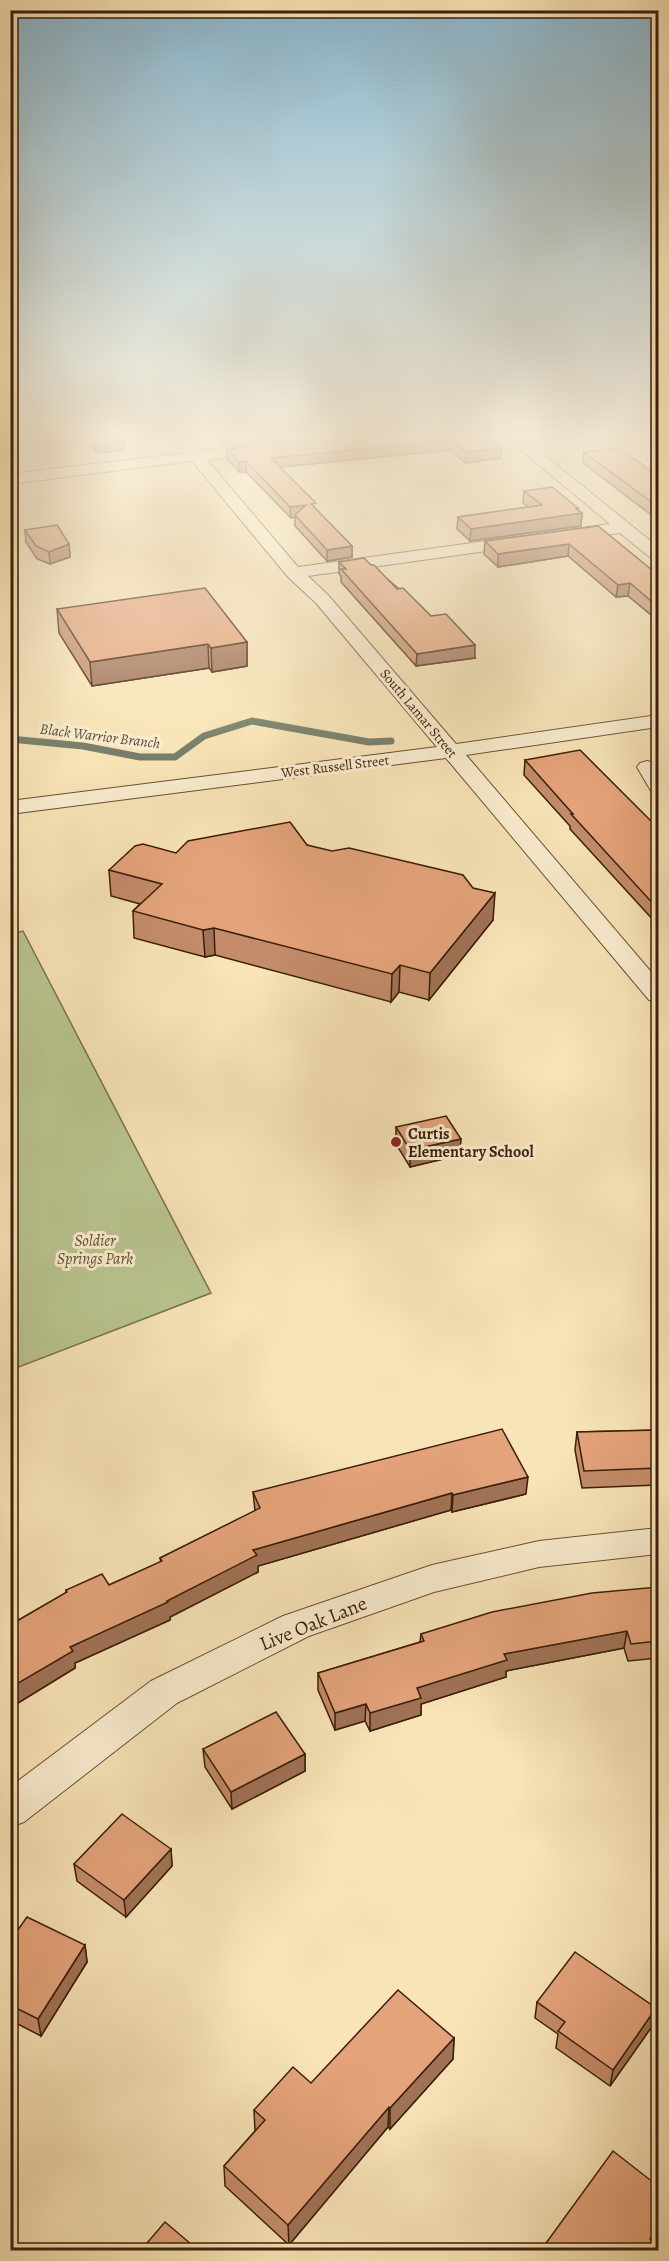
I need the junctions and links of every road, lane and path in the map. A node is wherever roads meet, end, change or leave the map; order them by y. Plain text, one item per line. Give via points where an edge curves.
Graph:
1 (265, 540) edge
2 (529, 540) edge
3 (639, 540) edge
4 (658, 555) edge
5 (294, 573) junction
6 (658, 721) edge
7 (452, 752) junction
8 (647, 767) dead end
9 (658, 787) edge
10 (10, 808) edge
11 (658, 995) edge
12 (658, 1541) edge
13 (10, 1810) edge

1 - 5 street, South Lamar Street
2 - 5 street
3 - 4 street
5 - 7 street, South Lamar Street via 322,598
6 - 7 street, West Russell Street
7 - 10 street, West Russell Street
7 - 11 street, South Lamar Street
8 - 9 street
12 - 13 street, Live Oak Lane via 539,1554 442,1576 296,1626 164,1692

